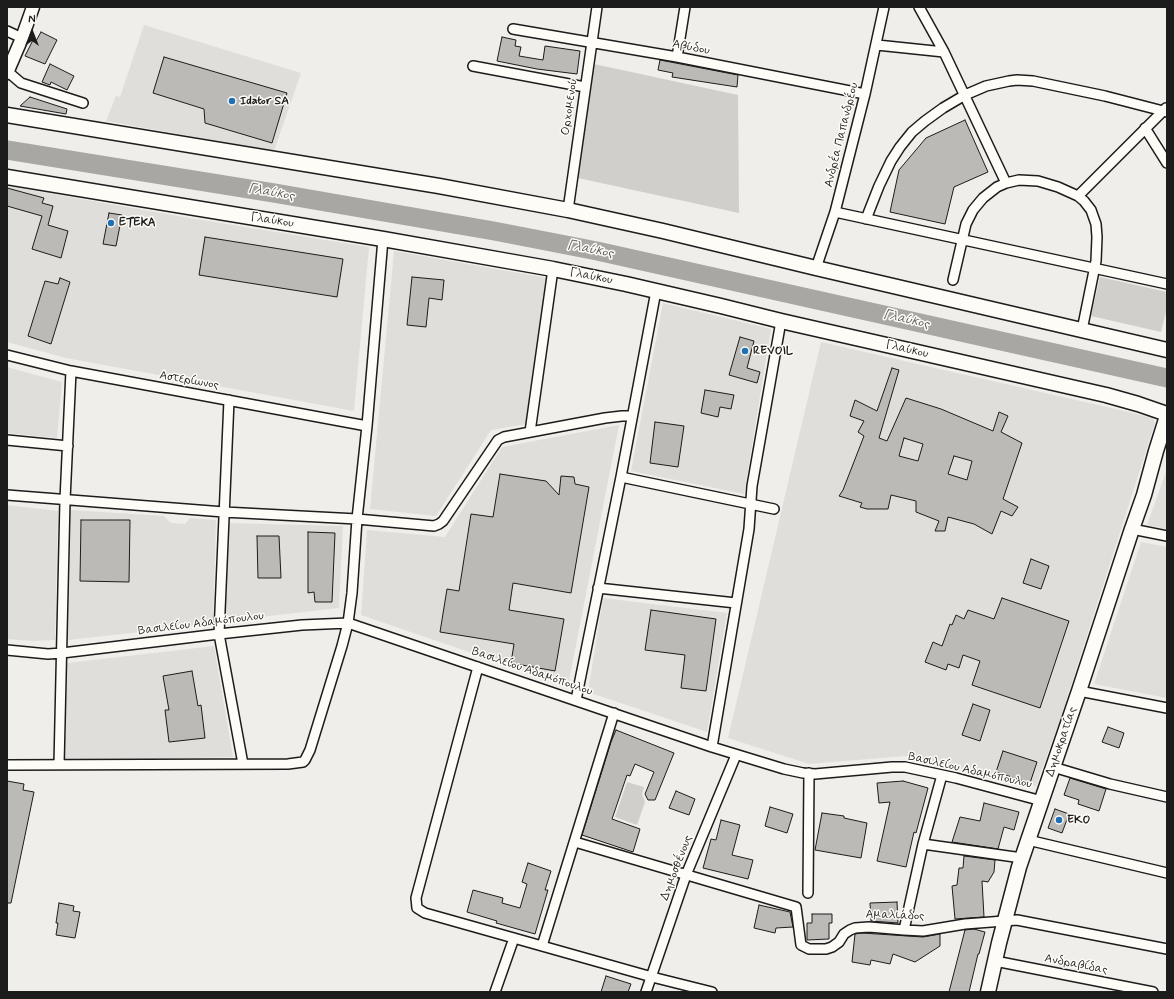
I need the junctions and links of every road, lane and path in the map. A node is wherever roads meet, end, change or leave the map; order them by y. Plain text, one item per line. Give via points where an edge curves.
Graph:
1 (33, 7) edge
2 (597, 7) edge
3 (685, 7) edge
4 (884, 7) edge
5 (919, 7) edge
6 (513, 29) dead end
7 (7, 31) edge
8 (22, 38) junction
9 (592, 43) junction
10 (877, 45) junction
11 (944, 52) junction
12 (677, 57) junction
13 (473, 66) dead end
14 (7, 72) edge
15 (585, 87) junction
16 (865, 94) junction
17 (965, 95) junction
18 (83, 103) dead end
19 (1166, 110) edge
20 (7, 115) edge
21 (1145, 128) junction
22 (1167, 163) edge
23 (7, 177) edge
24 (1006, 183) junction
25 (1078, 196) junction
26 (568, 210) junction
27 (835, 212) junction
28 (866, 219) junction
29 (383, 239) junction
30 (962, 240) junction
31 (1095, 267) junction
32 (816, 268) junction
33 (553, 269) junction
34 (953, 280) dead end
35 (1167, 284) edge
36 (656, 290) junction
37 (781, 321) junction
38 (1082, 330) junction
39 (1167, 350) edge
40 (7, 355) edge
41 (71, 371) junction
42 (229, 400) junction
43 (1167, 415) edge
44 (632, 416) junction
45 (367, 426) junction
46 (530, 432) junction
47 (7, 440) edge
48 (68, 446) junction
49 (1167, 446) edge
50 (621, 477) junction
51 (7, 495) edge
52 (1144, 495) junction
53 (66, 500) junction
54 (750, 504) junction
55 (774, 509) dead end
56 (224, 512) junction
57 (357, 519) junction
58 (1132, 529) junction
59 (1167, 536) edge
60 (598, 588) junction
61 (736, 603) junction
62 (348, 623) junction
63 (220, 634) junction
64 (7, 650) edge
65 (62, 654) junction
66 (478, 667) junction
67 (1080, 691) junction
68 (576, 700) junction
69 (1167, 708) edge
70 (614, 713) junction
71 (712, 747) junction
72 (736, 755) junction
73 (242, 764) junction
74 (7, 765) edge
75 (60, 765) junction
76 (1053, 767) junction
77 (809, 774) junction
78 (942, 775) junction
79 (1167, 797) edge
80 (1042, 800) junction
81 (1028, 840) junction
82 (574, 842) junction
83 (923, 844) junction
84 (1022, 858) junction
85 (1167, 873) edge
86 (686, 875) junction
87 (808, 893) dead end
88 (1004, 920) junction
89 (904, 930) junction
90 (514, 938) junction
91 (542, 946) junction
92 (1167, 949) edge
93 (995, 961) junction
94 (652, 977) junction
95 (495, 992) edge
96 (646, 992) edge
97 (712, 992) edge
98 (988, 992) edge
99 (1153, 992) edge

1 - 8 main road
2 - 9 street, Ορχομενού
3 - 12 street
4 - 10 street, Ανδρέα Παπανδρέου
5 - 11 street
6 - 9 street, Αβύδου
7 - 8 street
8 - 14 main road
9 - 12 street, Αβύδου
9 - 15 street, Ορχομενού
10 - 11 street
10 - 16 street, Ανδρέα Παπανδρέου
11 - 17 street
12 - 16 street, Αβύδου
13 - 15 street
14 - 18 street via 21,82
15 - 26 street, Ορχομενού
16 - 27 street, Ανδρέα Παπανδρέου
17 - 19 street via 994,84 1026,80
17 - 24 street
17 - 28 street via 925,121 908,137 884,174
19 - 21 street
20 - 26 main road via 439,186
21 - 22 street
21 - 25 street
23 - 29 main road, Γλαύκου
24 - 25 street via 1026,180 1038,182
24 - 30 street via 991,191 978,204 969,217
25 - 31 street via 1088,206 1095,219
26 - 32 main road
27 - 28 street
27 - 32 street, Ανδρέα Παπανδρέου
28 - 30 street
29 - 33 main road, Γλαύκου
29 - 45 street
30 - 31 street
30 - 34 street
31 - 35 street
31 - 38 street
32 - 38 main road
33 - 36 main road, Γλαύκου
33 - 46 street
36 - 37 main road, Γλαύκου
36 - 44 street
37 - 43 main road, Γλαύκου via 1100,394
37 - 54 street
38 - 39 main road
40 - 41 street, Αστερίωνος
41 - 42 street, Αστερίωνος
41 - 48 street
42 - 45 street, Αστερίωνος
42 - 56 street
43 - 52 main road, Δημοκρατίας
44 - 46 street via 616,416
44 - 50 street
45 - 57 street
46 - 57 street via 504,437 497,441 439,524 432,526
47 - 48 street
48 - 53 street
49 - 52 main road, Δημοκρατίας
50 - 54 street
50 - 60 street
51 - 53 street
52 - 58 main road, Δημοκρατίας
53 - 56 street
53 - 65 street
54 - 55 street
54 - 61 street via 749,530
56 - 57 street
56 - 63 street
57 - 62 street
58 - 59 street
58 - 67 main road, Δημοκρατίας
60 - 61 street
60 - 68 street
61 - 71 street
62 - 63 street, Βασιλείου Αδαμόπουλου
62 - 66 street, Βασιλείου Αδαμόπουλου
62 - 73 street via 305,760 288,764
63 - 65 street, Βασιλείου Αδαμόπουλου
63 - 73 street
64 - 65 street, Βασιλείου Αδαμόπουλου
65 - 75 street
66 - 68 street, Βασιλείου Αδαμόπουλου
66 - 90 street via 416,904 417,908 425,913
67 - 69 street
67 - 76 main road, Δημοκρατίας
68 - 70 street, Βασιλείου Αδαμόπουλου
70 - 71 street, Βασιλείου Αδαμόπουλου
70 - 82 street
71 - 72 street, Βασιλείου Αδαμόπουλου
72 - 77 street, Βασιλείου Αδαμόπουλου
72 - 86 street, Δημοσθένους
73 - 75 street
74 - 75 street
76 - 79 street via 1117,786
76 - 80 main road, Δημοκρατίας
77 - 78 street, Βασιλείου Αδαμόπουλου via 899,767
77 - 87 street
78 - 80 street, Βασιλείου Αδαμόπουλου
78 - 83 street
80 - 81 main road, Δημοκρατίας
81 - 84 main road, Δημοκρατίας
81 - 85 street
82 - 86 street, Αμαλιάδος
82 - 91 street
83 - 84 street
83 - 89 street
84 - 88 main road, Δημοκρατίας
86 - 89 street, Αμαλιάδος via 796,906 801,945 809,949 832,947 844,934 855,928
86 - 94 street, Δημοσθένους
88 - 89 street, Αμαλιάδος via 923,931
88 - 92 street, Αμαλιάδος via 1023,921
88 - 93 main road, Δημοκρατίας
90 - 91 street
90 - 95 street
91 - 94 street
93 - 98 main road, Δημοκρατίας
93 - 99 street, Ανδραβίδας
94 - 96 street, Δημοσθένους
94 - 97 street

